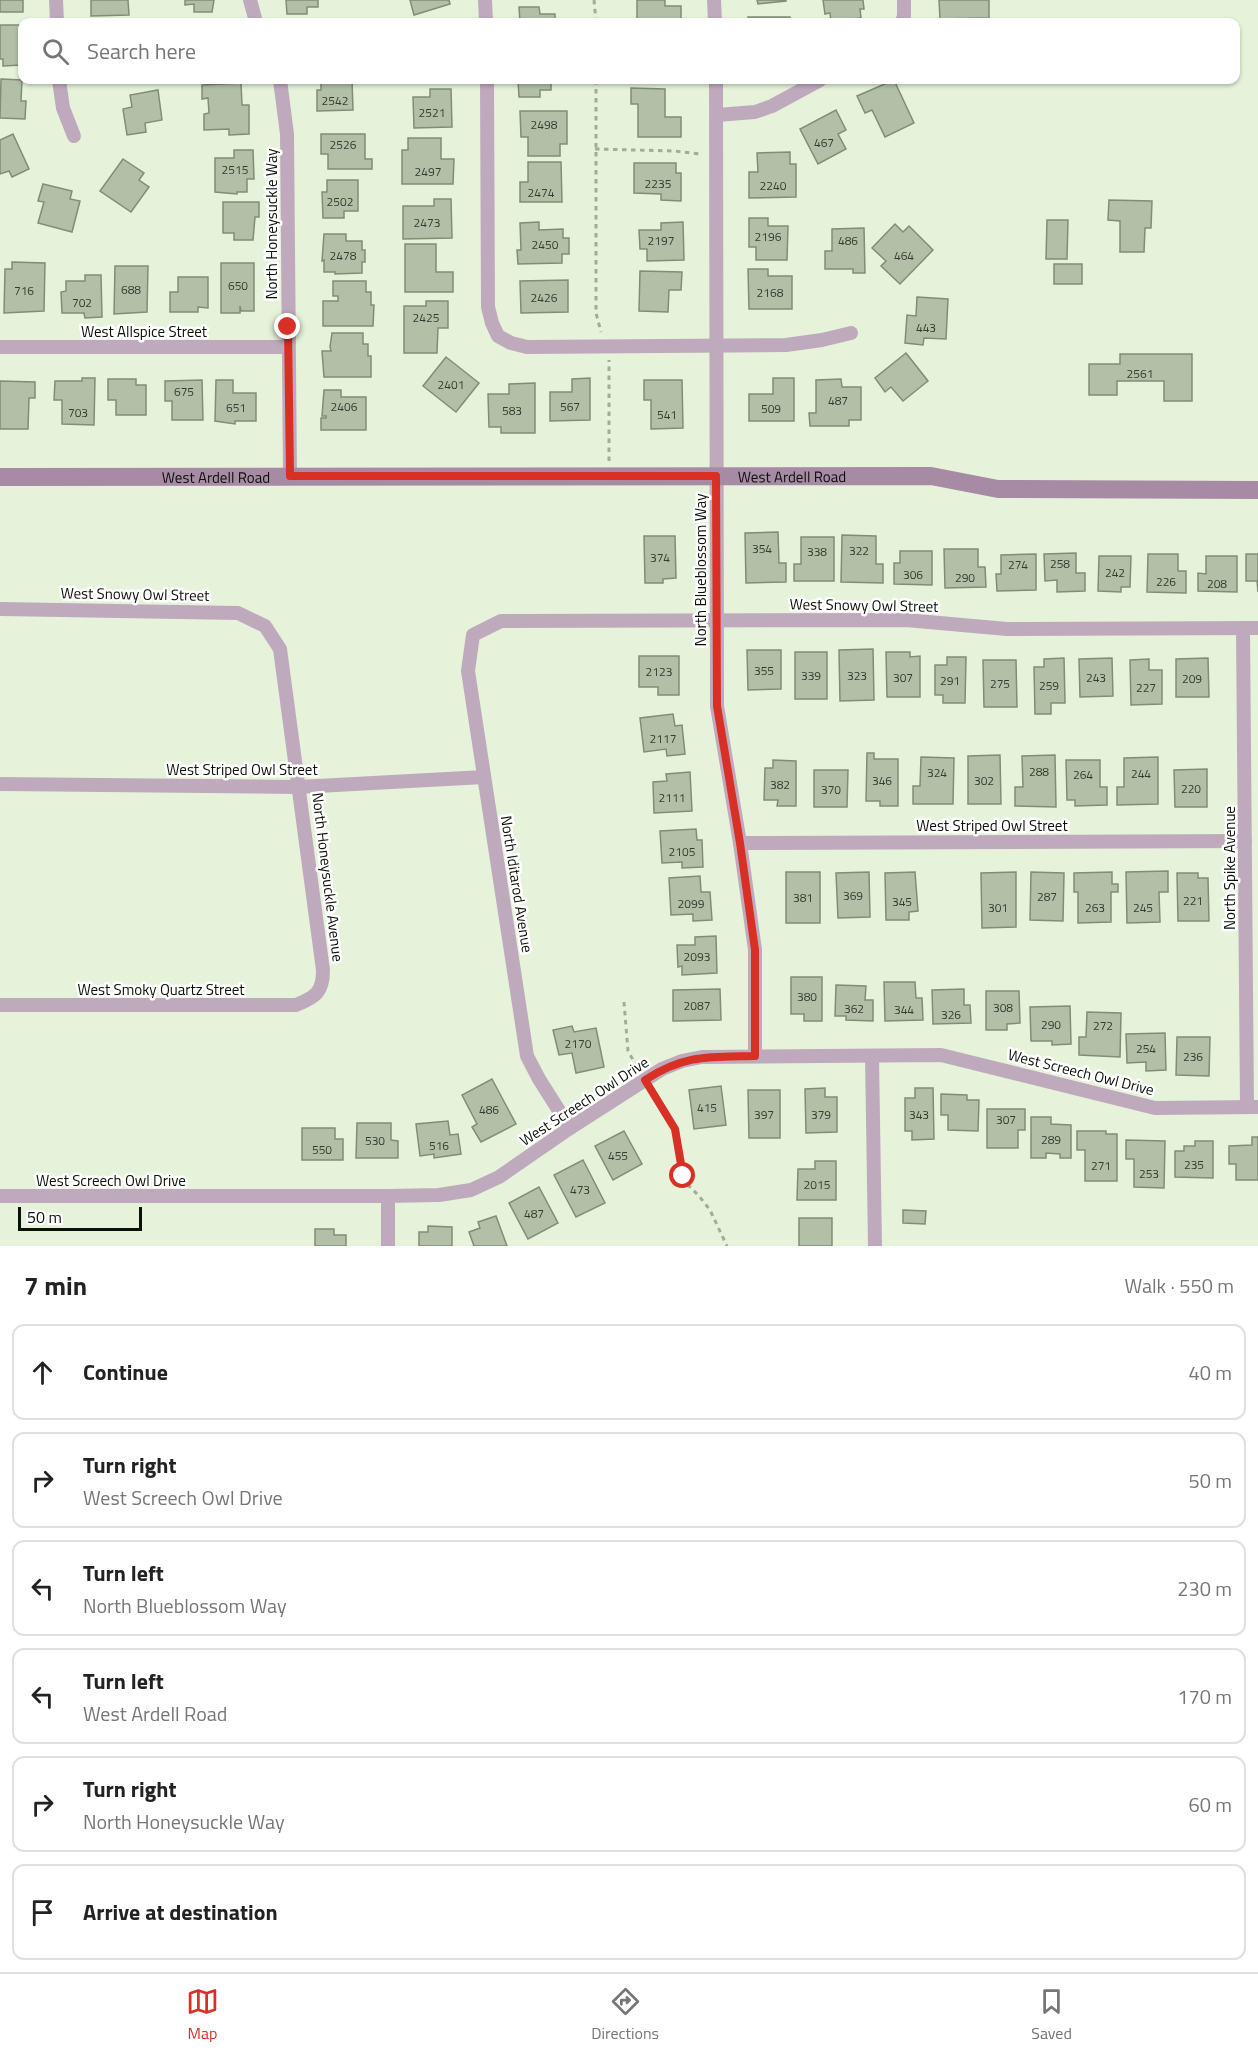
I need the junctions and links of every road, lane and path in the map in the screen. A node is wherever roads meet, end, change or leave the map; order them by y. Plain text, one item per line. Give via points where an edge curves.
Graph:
1 (57, 0) edge
2 (250, 0) edge
3 (485, 0) edge
4 (594, 0) edge
5 (714, 0) edge
6 (904, 0) edge
7 (57, 18) edge
8 (255, 18) edge
9 (486, 18) edge
10 (596, 18) edge
11 (715, 18) edge
12 (903, 18) edge
13 (60, 84) edge
14 (281, 84) edge
15 (487, 84) edge
16 (596, 84) edge
17 (716, 84) edge
18 (813, 84) edge
19 (717, 115) junction
20 (74, 136) dead end
21 (595, 148) junction
22 (700, 154) dead end
23 (602, 333) dead end
24 (851, 333) dead end
25 (716, 346) junction
26 (0, 347) edge
27 (288, 347) junction
28 (609, 358) dead end
29 (609, 463) dead end
30 (290, 476) junction
31 (716, 476) junction
32 (0, 477) edge
33 (1258, 490) edge
34 (0, 609) edge
35 (717, 621) junction
36 (265, 626) joint
37 (1243, 628) junction
38 (1258, 628) edge
39 (473, 635) joint
40 (484, 777) junction
41 (0, 784) edge
42 (299, 787) junction
43 (1245, 841) junction
44 (740, 843) junction
45 (318, 993) joint
46 (624, 1002) dead end
47 (0, 1005) edge
48 (755, 1056) junction
49 (872, 1056) junction
50 (645, 1080) junction
51 (1252, 1107) edge
52 (570, 1128) junction
53 (0, 1196) edge
54 (388, 1196) junction
55 (388, 1246) edge
56 (727, 1246) edge
57 (874, 1246) edge

1 - 7 street
2 - 8 street
3 - 9 street
4 - 10 path
5 - 11 street
6 - 12 street
13 - 20 street via 63,108
14 - 27 street, North Honeysuckle Way via 287,134
15 - 25 street via 488,307 498,336 527,347
16 - 21 path
17 - 19 street, North Blueblossom Way
18 - 19 street via 755,112
19 - 25 street, North Blueblossom Way
21 - 22 path
21 - 23 path via 596,313
24 - 25 street via 786,345
25 - 31 street, North Blueblossom Way
26 - 27 street, West Allspice Street
27 - 30 street, North Honeysuckle Way
28 - 29 path
30 - 31 street, West Ardell Road
30 - 32 street, West Ardell Road
31 - 33 street, West Ardell Road via 931,476 998,489
31 - 35 street, North Blueblossom Way
34 - 36 street, West Snowy Owl Street via 238,613
35 - 37 street, West Snowy Owl Street via 906,620 1007,629
35 - 39 street, West Snowy Owl Street via 501,621
35 - 44 street, North Blueblossom Way via 717,706
36 - 42 street, North Honeysuckle Avenue via 280,649
37 - 38 street, West Snowy Owl Street
37 - 43 street, North Spike Avenue
39 - 40 street, North Iditarod Avenue via 468,671
40 - 42 street, West Striped Owl Street
40 - 52 street, North Iditarod Avenue via 527,1056
41 - 42 street, West Striped Owl Street
42 - 45 street, North Honeysuckle Avenue via 323,970
43 - 44 street, West Striped Owl Street
43 - 51 street, North Spike Avenue
44 - 48 street, North Blueblossom Way via 755,950
45 - 47 street, West Smoky Quartz Street via 296,1005
46 - 50 path via 628,1051
48 - 49 street, West Screech Owl Drive
48 - 50 street, West Screech Owl Drive via 682,1061
49 - 51 street, West Screech Owl Drive via 941,1056 1155,1108
49 - 57 street
50 - 52 street, West Screech Owl Drive
50 - 56 path via 675,1129 687,1184 710,1210
52 - 54 street, West Screech Owl Drive via 498,1177 471,1190
53 - 54 street, West Screech Owl Drive
54 - 55 street

